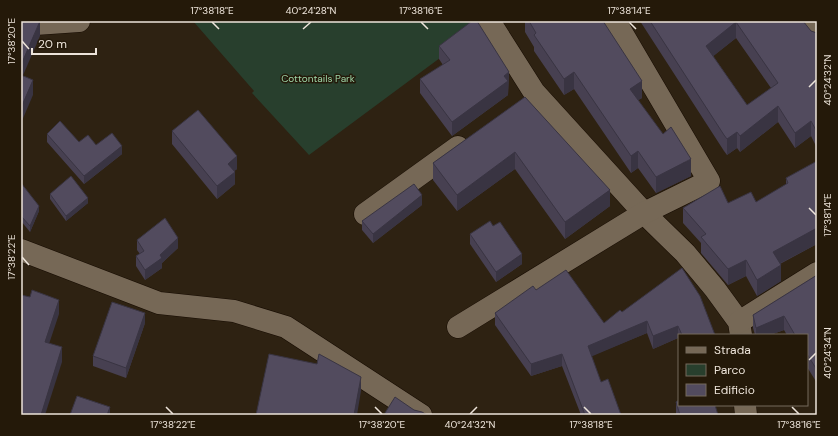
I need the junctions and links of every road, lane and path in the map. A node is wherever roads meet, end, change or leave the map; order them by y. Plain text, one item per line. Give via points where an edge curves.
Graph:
1 (74, 21) edge
2 (79, 21) edge
3 (489, 21) edge
4 (615, 21) edge
5 (807, 21) edge
6 (21, 25) edge
7 (817, 36) edge
8 (534, 92) junction
9 (516, 105) edge
10 (472, 137) edge
11 (644, 213) junction
12 (365, 214) dead end
13 (21, 250) edge
14 (817, 274) edge
15 (458, 327) dead end
16 (740, 328) edge
17 (421, 415) edge

1 - 2 street
1 - 6 street
3 - 8 street
4 - 11 street via 709,181
5 - 7 street
8 - 9 street
8 - 11 street
10 - 12 street
11 - 15 street
11 - 16 street via 685,253 715,289
13 - 17 street via 159,303 234,311 286,327
14 - 16 street

